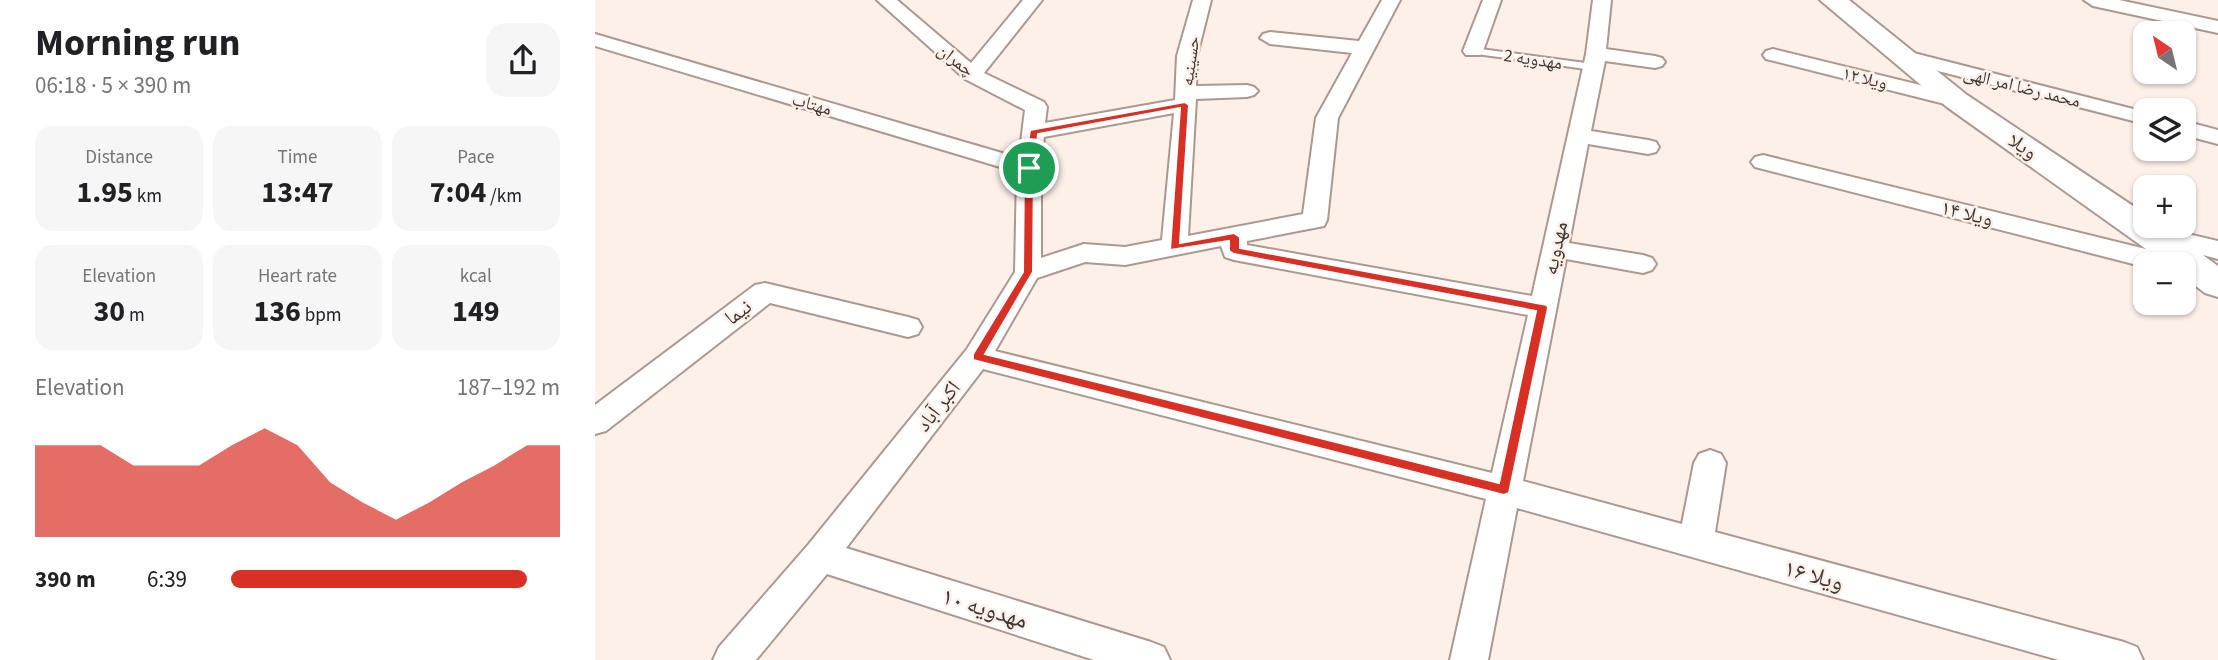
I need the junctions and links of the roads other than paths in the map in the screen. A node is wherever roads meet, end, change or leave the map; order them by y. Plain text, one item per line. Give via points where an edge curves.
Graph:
1 (886, 0) edge
2 (1033, 0) edge
3 (1202, 0) edge
4 (1391, 0) edge
5 (1492, 0) edge
6 (1602, 0) edge
7 (1833, 0) edge
8 (2093, 0) edge
9 (2218, 27) edge
10 (1271, 38) dead end
11 (595, 40) edge
12 (1365, 48) junction
13 (1473, 51) joint
14 (1773, 55) dead end
15 (1898, 55) junction
16 (1594, 61) junction
17 (1655, 62) dead end
18 (972, 75) junction
19 (1247, 91) dead end
20 (1185, 99) junction
21 (1957, 101) junction
22 (2133, 115) edge
23 (2196, 131) edge
24 (1033, 132) junction
25 (1579, 136) junction
26 (2218, 137) edge
27 (1648, 147) dead end
28 (1763, 162) dead end
29 (1029, 168) junction
30 (1234, 237) junction
31 (1174, 248) junction
32 (1555, 250) junction
33 (2133, 255) edge
34 (1643, 264) dead end
35 (2206, 269) edge
36 (1028, 272) junction
37 (1543, 308) junction
38 (908, 327) dead end
39 (977, 357) junction
40 (595, 422) edge
41 (1710, 463) dead end
42 (1504, 489) junction
43 (1696, 542) junction
44 (820, 555) junction
45 (732, 660) edge
46 (1151, 660) edge
47 (1469, 660) edge
48 (2124, 660) edge

1 - 18 street, چمران
2 - 18 street
3 - 20 street, حسینیه via 1187,56
4 - 12 street
5 - 13 street
6 - 16 street, مهدویه
7 - 15 street, ویلا
8 - 9 street
10 - 12 street
11 - 29 street, مهتاب
12 - 30 street via 1327,118 1315,220
13 - 16 lane, مهدویه 2
14 - 21 street, ویلا ۱۲
15 - 21 street, ویلا
15 - 22 street, محمد رضا امر الهی
16 - 17 street
16 - 25 street, مهدویه
18 - 24 street, چمران via 1036,107
19 - 20 street
20 - 24 street
20 - 31 street, حسینیه
21 - 35 street, ویلا
23 - 26 street
24 - 29 street
25 - 27 street
25 - 32 street, مهدویه
28 - 33 street, ویلا ۱۴
29 - 36 street
30 - 31 street
30 - 37 street via 1234,251
31 - 36 street via 1125,256 1084,253
32 - 34 street
32 - 37 street, مهدویه
36 - 39 street, اکبر آباد
37 - 42 street, مهدویه
38 - 40 street, نیما via 765,292
39 - 42 street, ویلا ۱۶
39 - 44 street, اکبر آباد
41 - 43 street
42 - 43 street, ویلا ۱۶
42 - 47 street, مهدویه
43 - 48 street, ویلا ۱۶
44 - 45 street, اکبر آباد
44 - 46 street, مهدویه ۱۰

